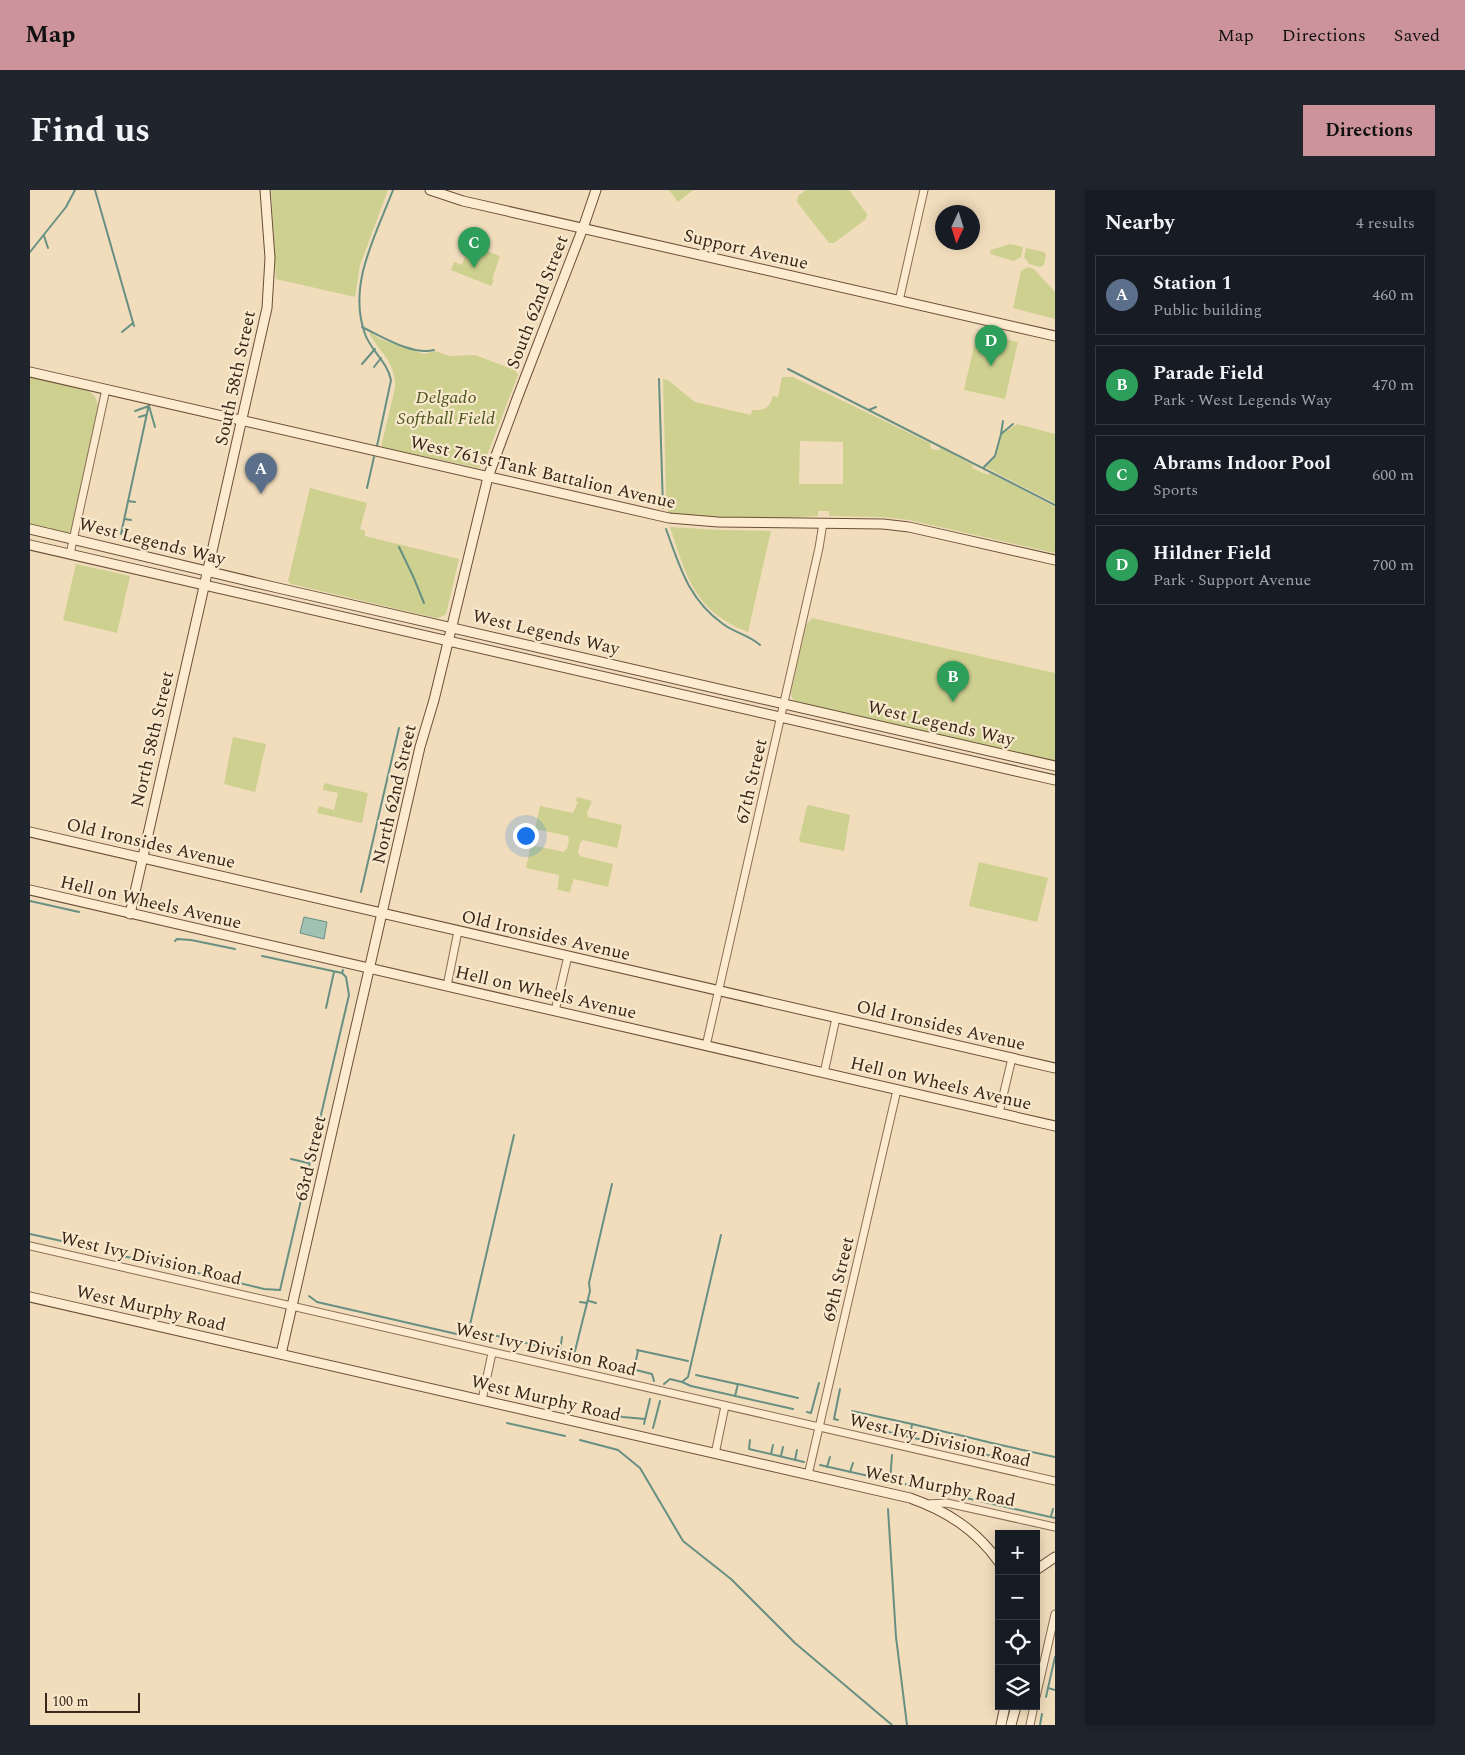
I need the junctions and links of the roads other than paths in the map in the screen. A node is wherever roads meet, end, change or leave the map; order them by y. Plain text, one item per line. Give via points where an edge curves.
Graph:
1 (265, 190) edge
2 (430, 190) edge
3 (596, 190) edge
4 (924, 190) edge
5 (583, 228) junction
6 (899, 300) junction
7 (1055, 336) edge
8 (30, 372) edge
9 (106, 389) junction
10 (242, 420) junction
11 (488, 477) junction
12 (823, 523) junction
13 (30, 529) edge
14 (74, 539) junction
15 (30, 545) edge
16 (70, 554) junction
17 (1055, 560) edge
18 (208, 571) junction
19 (204, 585) junction
20 (452, 627) junction
21 (449, 640) junction
22 (784, 704) junction
23 (781, 717) junction
24 (1055, 766) edge
25 (1055, 780) edge
26 (30, 832) edge
27 (142, 858) junction
28 (30, 890) edge
29 (130, 914) junction
30 (382, 914) junction
31 (458, 931) junction
32 (568, 956) junction
33 (370, 968) junction
34 (447, 986) junction
35 (719, 991) junction
36 (555, 1011) junction
37 (836, 1018) junction
38 (706, 1046) junction
39 (1012, 1058) junction
40 (1055, 1068) edge
41 (824, 1073) junction
42 (897, 1090) junction
43 (999, 1113) junction
44 (1055, 1126) edge
45 (30, 1246) edge
46 (30, 1297) edge
47 (292, 1306) junction
48 (492, 1353) junction
49 (281, 1354) junction
50 (482, 1400) junction
51 (726, 1406) junction
52 (819, 1428) junction
53 (715, 1454) junction
54 (808, 1475) junction
55 (1055, 1481) edge
56 (926, 1504) junction
57 (1055, 1527) edge
58 (995, 1557) edge
59 (1055, 1557) edge
60 (1040, 1567) edge
61 (1055, 1614) edge
62 (1040, 1680) edge
63 (1004, 1710) edge
64 (1015, 1710) edge
65 (1033, 1710) edge
66 (1001, 1725) edge
67 (1012, 1725) edge
68 (1030, 1725) edge

1 - 10 street, South 58th Street via 270,258 267,308
2 - 5 street, Support Avenue via 463,201
3 - 5 street, South 62nd Street
4 - 6 street
5 - 6 street, Support Avenue
5 - 11 street, South 62nd Street
6 - 7 street, Support Avenue
8 - 9 street, West 761st Tank Battalion Avenue
9 - 10 street, West 761st Tank Battalion Avenue
9 - 14 street
10 - 11 street, West 761st Tank Battalion Avenue
10 - 18 street, South 58th Street
11 - 12 street, West 761st Tank Battalion Avenue via 669,518
11 - 20 street, South 62nd Street
12 - 17 street, West 761st Tank Battalion Avenue via 909,527
12 - 22 street, 67th Street
13 - 14 street, West Legends Way
14 - 16 street
14 - 18 street, West Legends Way
15 - 16 street, West Legends Way
16 - 19 street, West Legends Way
18 - 19 street, North 58th Street
18 - 20 street, West Legends Way
19 - 21 street, West Legends Way
19 - 27 street, North 58th Street
20 - 21 street, North 62nd Street
20 - 22 street, West Legends Way
21 - 23 street, West Legends Way
21 - 30 street, North 62nd Street via 420,747
22 - 23 street, 67th Street
22 - 24 street, West Legends Way
23 - 25 street, West Legends Way
23 - 35 street, 67th Street
26 - 27 street, Old Ironsides Avenue
27 - 29 street, North 58th Street
27 - 30 street, Old Ironsides Avenue
28 - 29 street, Hell on Wheels Avenue
29 - 33 street, Hell on Wheels Avenue
30 - 31 street, Old Ironsides Avenue
30 - 33 street, North 62nd Street
31 - 32 street, Old Ironsides Avenue
31 - 34 street
32 - 35 street, Old Ironsides Avenue
32 - 36 street
33 - 34 street, Hell on Wheels Avenue
33 - 47 street, 63rd Street
34 - 36 street, Hell on Wheels Avenue
35 - 37 street, Old Ironsides Avenue
35 - 38 street, 67th Street
36 - 38 street, Hell on Wheels Avenue
37 - 39 street, Old Ironsides Avenue
37 - 41 street
38 - 41 street, Hell on Wheels Avenue
39 - 40 street, Old Ironsides Avenue
39 - 43 street
41 - 42 street, Hell on Wheels Avenue
42 - 43 street, Hell on Wheels Avenue
42 - 52 street, 69th Street
43 - 44 street, Hell on Wheels Avenue
45 - 47 street, West Ivy Division Road
46 - 49 street, West Murphy Road
47 - 48 street, West Ivy Division Road
47 - 49 street, 63rd Street
48 - 50 street
48 - 51 street, West Ivy Division Road
49 - 50 street, West Murphy Road
50 - 53 street, West Murphy Road
51 - 52 street, West Ivy Division Road
51 - 53 street
52 - 54 street, 69th Street
52 - 55 street, West Ivy Division Road
53 - 54 street, West Murphy Road
54 - 56 street, West Murphy Road
56 - 57 street, West Murphy Road via 947,1503
56 - 58 street via 969,1529
59 - 60 street
61 - 62 street
63 - 66 street
64 - 67 street
65 - 68 street

